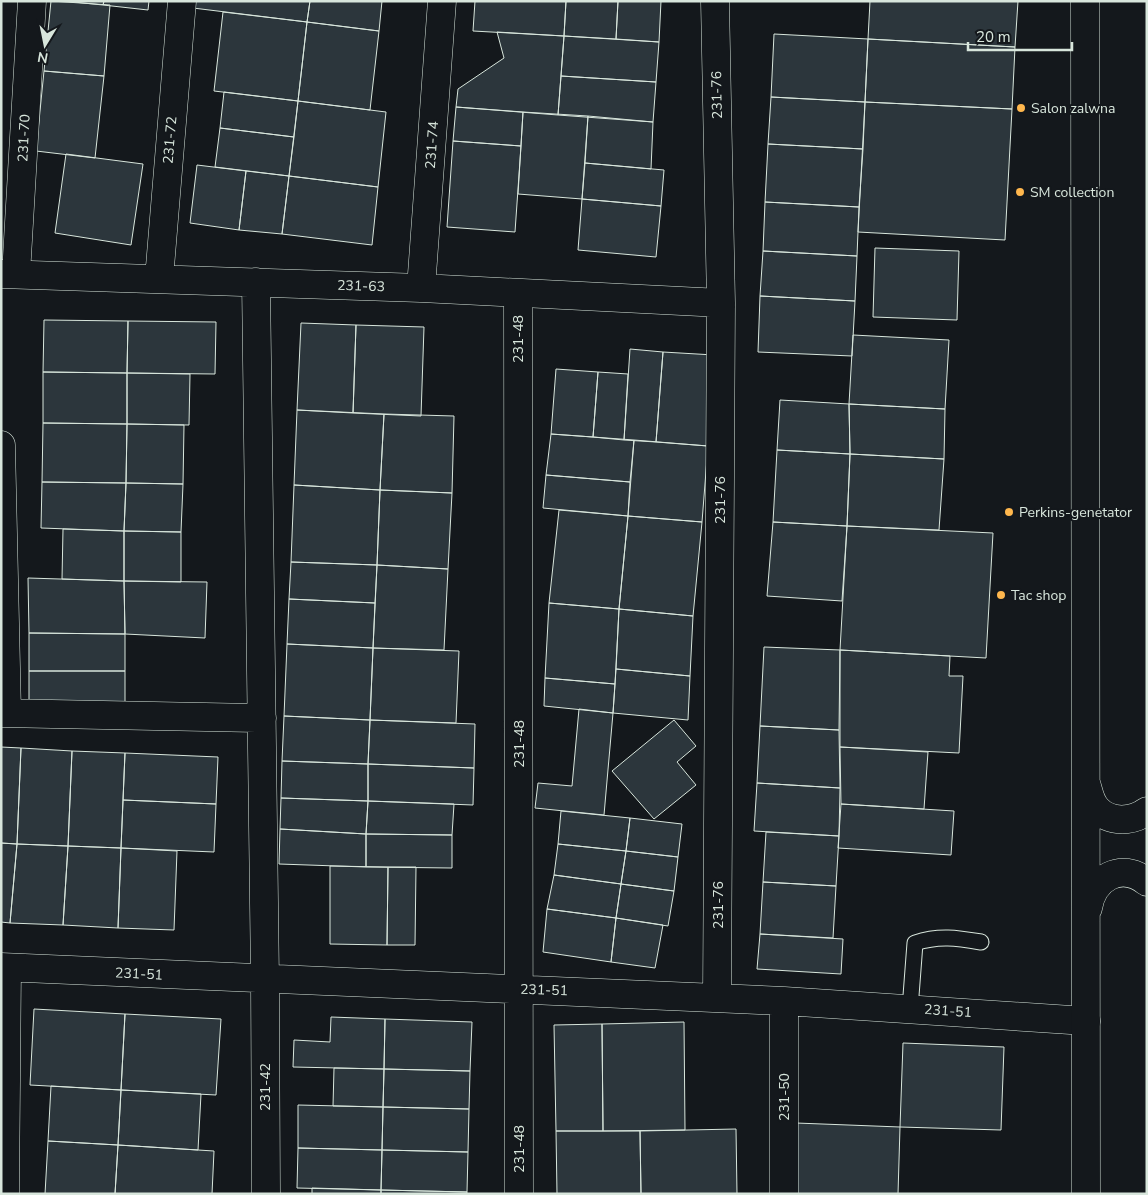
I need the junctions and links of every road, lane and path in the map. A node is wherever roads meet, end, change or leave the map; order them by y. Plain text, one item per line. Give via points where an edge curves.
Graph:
1 (32, 1) edge
2 (182, 1) edge
3 (442, 1) edge
4 (715, 1) edge
5 (1086, 1) edge
6 (9, 274) edge
7 (159, 279) junction
8 (256, 282) junction
9 (421, 288) junction
10 (518, 294) junction
11 (720, 303) junction
12 (1, 445) edge
13 (4, 713) edge
14 (262, 718) junction
15 (1086, 782) junction
16 (1147, 811) edge
17 (1147, 882) edge
18 (1086, 917) junction
19 (981, 942) dead end
20 (4, 968) edge
21 (265, 980) junction
22 (519, 989) junction
23 (717, 998) junction
24 (784, 1001) junction
25 (910, 1009) junction
26 (1086, 1021) junction
27 (5, 1194) edge
28 (266, 1194) edge
29 (519, 1194) edge
30 (784, 1194) edge
31 (1086, 1194) edge

1 - 6 main road, 231-70
2 - 7 main road, 231-72
3 - 9 main road, 231-74
4 - 11 main road, 231-76
5 - 15 main road
6 - 7 main road, 231-63
7 - 8 main road, 231-63
8 - 9 main road, 231-63
8 - 14 main road, 231-42
9 - 10 main road, 231-63
10 - 11 main road, 231-63
10 - 22 main road, 231-48
11 - 23 main road, 231-76
12 - 13 main road
13 - 14 main road
14 - 21 main road, 231-42
15 - 16 main road via 1091,799 1106,816 1117,820 1129,819
15 - 18 main road
17 - 18 main road via 1134,874 1111,874 1094,889
18 - 26 main road
19 - 25 lane via 952,937 930,938 915,943
20 - 21 main road, 231-51
20 - 27 main road
21 - 22 main road, 231-51
21 - 28 main road, 231-42
22 - 23 main road, 231-51
22 - 29 main road, 231-48
23 - 24 main road, 231-51
24 - 25 main road, 231-51
24 - 30 main road, 231-50
25 - 26 main road, 231-51
26 - 31 main road

